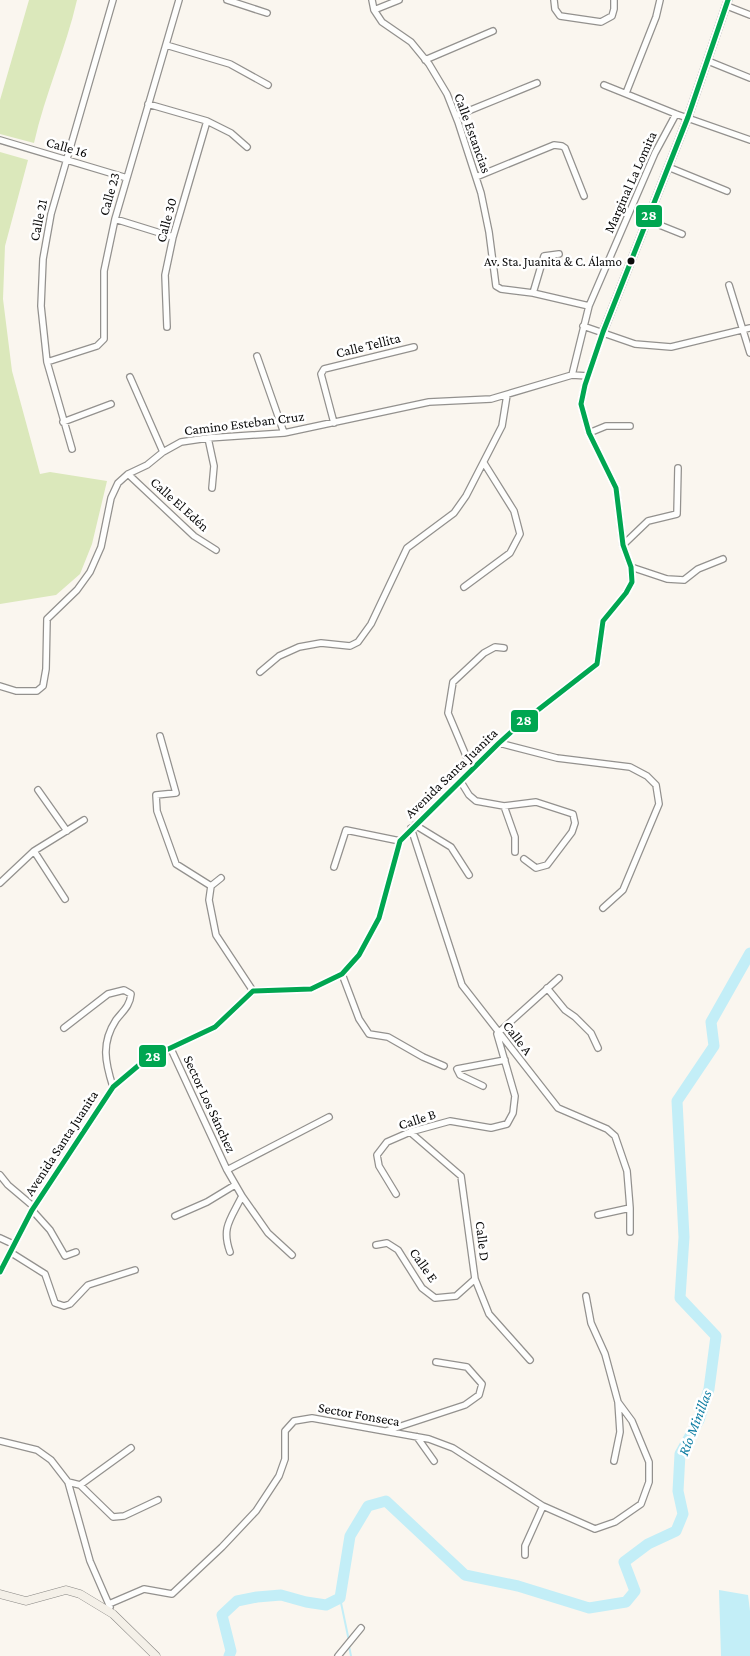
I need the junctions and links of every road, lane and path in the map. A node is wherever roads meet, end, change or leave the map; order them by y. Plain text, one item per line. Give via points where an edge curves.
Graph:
1 (113, 0) edge
2 (179, 0) edge
3 (227, 0) edge
4 (372, 0) edge
5 (399, 0) edge
6 (554, 0) edge
7 (614, 0) edge
8 (660, 0) edge
9 (728, 3) edge
10 (374, 10) junction
11 (267, 13) dead end
12 (750, 15) edge
13 (493, 31) dead end
14 (166, 45) junction
15 (425, 60) junction
16 (708, 61) junction
17 (750, 78) edge
18 (536, 83) dead end
19 (268, 85) dead end
20 (604, 85) dead end
21 (626, 93) junction
22 (148, 104) junction
23 (676, 114) junction
24 (456, 116) junction
25 (688, 117) junction
26 (207, 121) junction
27 (0, 140) edge
28 (750, 140) edge
29 (246, 147) dead end
30 (67, 160) junction
31 (668, 167) junction
32 (476, 177) junction
33 (127, 178) junction
34 (727, 191) dead end
35 (584, 196) dead end
36 (115, 219) junction
37 (647, 220) junction
38 (682, 234) dead end
39 (173, 237) junction
40 (559, 254) dead end
41 (730, 285) dead end
42 (533, 293) junction
43 (589, 306) junction
44 (583, 326) junction
45 (167, 327) dead end
46 (750, 328) edge
47 (743, 330) junction
48 (603, 332) junction
49 (414, 347) dead end
50 (750, 353) edge
51 (257, 356) dead end
52 (47, 362) junction
53 (572, 375) junction
54 (130, 376) dead end
55 (588, 376) junction
56 (507, 395) junction
57 (111, 404) dead end
58 (63, 422) junction
59 (334, 423) junction
60 (630, 426) dead end
61 (589, 432) junction
62 (284, 433) junction
63 (208, 438) junction
64 (72, 450) dead end
65 (164, 452) junction
66 (484, 463) junction
67 (678, 468) dead end
68 (128, 474) junction
69 (212, 488) dead end
70 (623, 545) junction
71 (216, 550) dead end
72 (723, 559) dead end
73 (631, 567) junction
74 (464, 587) dead end
75 (504, 648) dead end
76 (260, 672) dead end
77 (0, 686) edge
78 (160, 736) dead end
79 (499, 743) junction
80 (478, 762) junction
81 (461, 782) junction
82 (38, 790) dead end
83 (504, 806) junction
84 (84, 820) dead end
85 (413, 826) junction
86 (67, 831) junction
87 (400, 841) junction
88 (34, 851) junction
89 (515, 852) dead end
90 (524, 859) dead end
91 (334, 866) dead end
92 (469, 875) dead end
93 (221, 878) dead end
94 (0, 883) edge
95 (211, 886) junction
96 (64, 900) dead end
97 (603, 908) dead end
98 (342, 974) junction
99 (559, 978) dead end
100 (547, 988) junction
101 (253, 991) junction
102 (64, 1028) dead end
103 (498, 1032) junction
104 (598, 1048) dead end
105 (171, 1049) junction
106 (505, 1060) junction
107 (444, 1066) dead end
108 (483, 1086) dead end
109 (114, 1087) junction
110 (329, 1117) dead end
111 (410, 1132) junction
112 (227, 1170) junction
113 (0, 1175) edge
114 (235, 1185) junction
115 (396, 1194) dead end
116 (242, 1196) junction
117 (630, 1208) junction
118 (33, 1209) junction
119 (598, 1215) dead end
120 (175, 1216) dead end
121 (630, 1232) dead end
122 (0, 1238) edge
123 (13, 1244) junction
124 (376, 1245) dead end
125 (10, 1252) junction
126 (76, 1252) dead end
127 (230, 1252) dead end
128 (292, 1255) dead end
129 (135, 1270) dead end
130 (0, 1272) edge
131 (475, 1279) junction
132 (586, 1296) dead end
133 (530, 1360) dead end
134 (436, 1362) dead end
135 (618, 1402) junction
136 (384, 1431) junction
137 (417, 1437) junction
138 (0, 1440) edge
139 (131, 1448) dead end
140 (434, 1461) dead end
141 (614, 1461) dead end
142 (68, 1482) junction
143 (80, 1485) junction
144 (158, 1500) dead end
145 (543, 1506) junction
146 (525, 1555) dead end
147 (0, 1594) edge
148 (109, 1604) junction
149 (113, 1614) junction
150 (361, 1628) dead end
151 (340, 1654) edge
152 (156, 1656) edge

1 - 30 street, Calle 21
2 - 14 street, Calle 23
3 - 11 street
4 - 10 street
5 - 10 street
6 - 7 street via 560,16 601,22 612,16
8 - 21 street
9 - 12 street
9 - 16 street, Avenida Santa Juanita
10 - 15 street, Calle Estancias via 382,22 411,42
13 - 15 street
14 - 19 street via 230,64
14 - 22 street, Calle 23
15 - 24 street, Calle Estancias via 447,94
16 - 17 street
16 - 25 street, Avenida Santa Juanita
18 - 24 street
20 - 21 street
21 - 23 street
22 - 26 street
22 - 33 street, Calle 23
23 - 25 street
23 - 43 street, Marginal La Lomita via 655,153
24 - 32 street, Calle Estancias
25 - 28 street
25 - 31 street, Avenida Santa Juanita
26 - 29 street
26 - 39 street, Calle 30
27 - 30 street, Calle 16
30 - 33 street, Calle 16
30 - 52 street, Calle 21 via 51,214 43,259 41,306
31 - 34 street
31 - 37 street, Avenida Santa Juanita
32 - 35 street via 558,145 565,148
32 - 42 street, Calle Estancias via 483,200 496,286
33 - 36 street, Calle 23
36 - 39 street
36 - 52 street, Calle 23 via 104,271 104,339 97,346
37 - 38 street
37 - 48 street, Avenida Santa Juanita
39 - 45 street, Calle 30 via 165,275
40 - 42 street via 544,256
41 - 47 street
42 - 43 street
43 - 44 street, Marginal La Lomita
44 - 48 street
44 - 53 street, Marginal La Lomita
46 - 47 street
47 - 48 street via 671,347 635,344
47 - 50 street
48 - 55 street, Avenida Santa Juanita
49 - 59 street, Calle Tellita via 324,369 321,374
51 - 62 street
52 - 58 street, Calle 21
53 - 55 street, Camino Esteban Cruz
53 - 56 street, Camino Esteban Cruz
54 - 65 street
55 - 61 street, Avenida Santa Juanita via 581,404
56 - 59 street, Camino Esteban Cruz via 491,400 429,402
56 - 66 street via 502,426
57 - 58 street
58 - 64 street, Calle 21
59 - 62 street, Camino Esteban Cruz
60 - 61 street via 606,426
61 - 70 street, Avenida Santa Juanita via 616,488
62 - 63 street, Camino Esteban Cruz
63 - 65 street, Camino Esteban Cruz via 181,442
63 - 69 street via 214,466
65 - 68 street, Camino Esteban Cruz via 148,465
66 - 74 street via 514,511 520,534 510,553
66 - 76 street via 454,513 407,548 371,624 358,642 350,646 321,644 299,647 279,656
67 - 70 street via 676,514 648,521
68 - 71 street, Calle El Edén via 194,536
68 - 77 street, Camino Esteban Cruz via 118,483 110,498 101,547 90,572 77,590 47,619 43,686 37,691 16,691
70 - 73 street, Avenida Santa Juanita
72 - 73 street via 698,568 684,580 667,579
73 - 79 street, Avenida Santa Juanita via 632,582 603,621 598,664
75 - 80 street via 495,647 484,653 452,682 448,713 467,758
78 - 95 street via 176,794 156,795 157,811 176,864
79 - 80 street, Avenida Santa Juanita
79 - 97 street via 557,758 630,767 647,776 656,786 659,804 623,890
80 - 81 street, Avenida Santa Juanita
81 - 83 street via 476,801
81 - 85 street, Avenida Santa Juanita
82 - 86 street
83 - 89 street via 515,837
83 - 90 street via 536,802 573,814 572,832 547,865 536,868
84 - 86 street
85 - 87 street, Avenida Santa Juanita
85 - 92 street via 451,847
85 - 103 street, Calle A via 462,985
86 - 88 street
87 - 91 street via 346,830
87 - 98 street, Avenida Santa Juanita via 379,918 359,955
88 - 94 street
88 - 96 street
93 - 95 street
95 - 101 street via 209,900 216,935
98 - 101 street, Avenida Santa Juanita via 311,989
98 - 107 street via 359,1019 369,1034 388,1037
99 - 100 street
100 - 103 street
100 - 104 street via 565,1010 591,1033
101 - 105 street, Avenida Santa Juanita via 215,1027
102 - 109 street via 108,994 124,990 131,994 130,1003 106,1042 106,1064
103 - 106 street, Calle B
103 - 117 street, Calle A via 558,1108 607,1129 615,1136 627,1172
105 - 109 street, Avenida Santa Juanita via 145,1060
105 - 112 street, Sector Los Sánchez
106 - 108 street via 458,1070 460,1075
106 - 111 street, Calle B via 515,1096 513,1113 507,1124 491,1128 450,1121
109 - 118 street, Avenida Santa Juanita
110 - 112 street, Sector Los Sánchez
111 - 115 street, Calle B via 387,1142 378,1155 379,1166
111 - 131 street, Calle D via 462,1176
112 - 114 street, Sector Los Sánchez
113 - 118 street
114 - 116 street, Sector Los Sánchez
114 - 120 street
116 - 127 street via 226,1229
116 - 128 street, Sector Los Sánchez via 268,1233
117 - 119 street
117 - 121 street, Calle A
118 - 123 street, Avenida Santa Juanita
118 - 126 street via 65,1256
122 - 123 street
123 - 125 street, Avenida Santa Juanita
124 - 131 street, Calle E via 387,1243 398,1250 422,1288 435,1298 456,1296
125 - 129 street via 45,1274 55,1303 64,1306 88,1285
125 - 130 street, Avenida Santa Juanita
131 - 133 street, Calle D via 489,1314
132 - 135 street via 591,1323 605,1354
134 - 136 street via 467,1367 482,1384 479,1395 465,1406
135 - 141 street via 620,1432
135 - 145 street, Sector Fonseca via 632,1421 649,1462 649,1482 641,1504 615,1522 595,1529
136 - 137 street, Sector Fonseca
136 - 148 street, Sector Fonseca via 312,1418 294,1420 285,1431 285,1459 279,1476 256,1511 222,1547 172,1594 144,1589
137 - 140 street
137 - 145 street, Sector Fonseca via 453,1448
138 - 142 street via 37,1450 51,1460
139 - 143 street
142 - 143 street
142 - 148 street via 90,1561
143 - 144 street via 113,1517 124,1516
145 - 146 street via 525,1546
147 - 149 street via 26,1601 66,1590 80,1594
148 - 149 street
149 - 152 street
150 - 151 street

